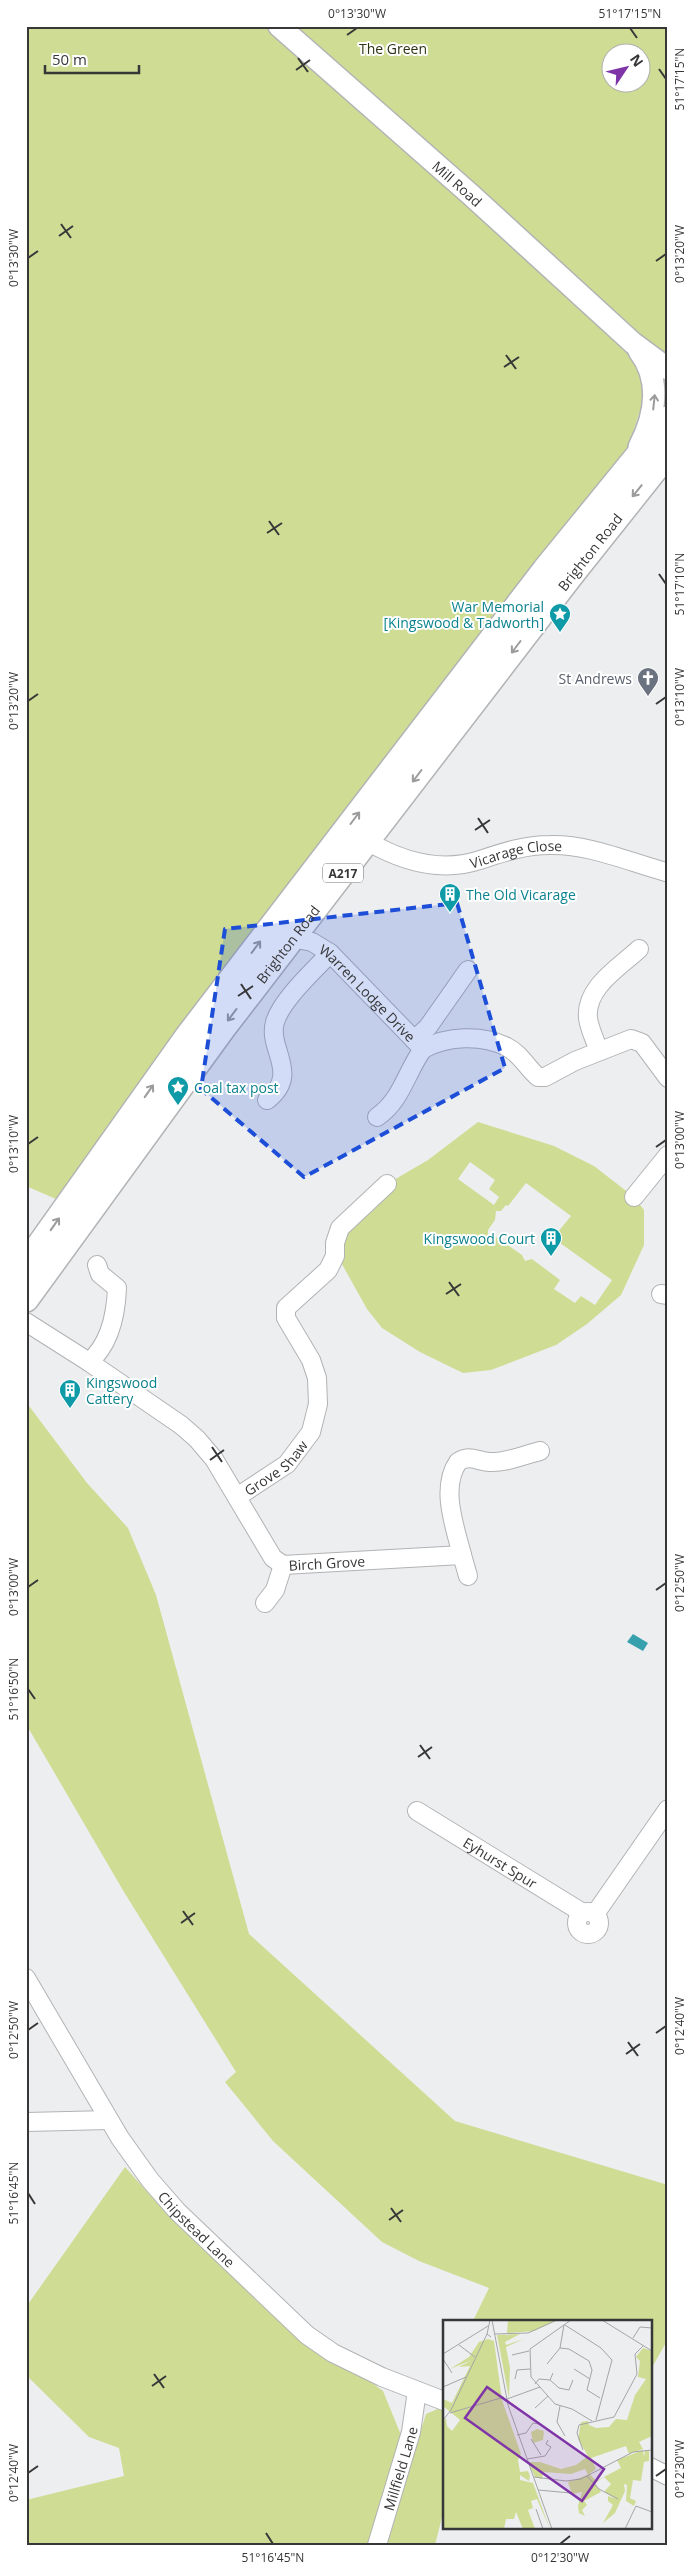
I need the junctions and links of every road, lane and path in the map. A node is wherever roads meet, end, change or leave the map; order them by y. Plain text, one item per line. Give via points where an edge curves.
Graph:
1 (279, 26) edge
2 (633, 343) junction
3 (668, 369) edge
4 (668, 420) edge
5 (668, 453) edge
6 (630, 463) junction
7 (367, 841) junction
8 (666, 872) dead end
9 (292, 938) junction
10 (639, 949) dead end
11 (330, 953) junction
12 (468, 970) dead end
13 (418, 1045) junction
14 (599, 1051) junction
15 (668, 1078) edge
16 (267, 1100) dead end
17 (376, 1116) dead end
18 (668, 1155) edge
19 (387, 1184) dead end
20 (634, 1197) dead end
21 (26, 1264) edge
22 (98, 1264) dead end
23 (26, 1299) edge
24 (26, 1322) edge
25 (89, 1362) junction
26 (540, 1451) dead end
27 (237, 1497) junction
28 (462, 1555) junction
29 (283, 1565) junction
30 (468, 1576) dead end
31 (265, 1604) dead end
32 (668, 1809) edge
33 (417, 1811) dead end
34 (26, 1978) edge
35 (109, 2120) junction
36 (26, 2122) edge
37 (417, 2391) junction
38 (443, 2401) edge
39 (652, 2468) edge
40 (668, 2476) edge
41 (377, 2545) edge

1 - 2 main road, Mill Road
2 - 3 main road, Mill Road
6 -> 2 main road, Mill Road via 650,420 655,388 651,372
4 - 6 highway, Brighton Road / A217
5 -> 7 highway, Brighton Road / A217
21 -> 6 highway, Brighton Road / A217 via 188,1036
7 - 8 street, Vicarage Close via 392,856 434,865 465,864 525,846 552,844 581,848
7 - 9 highway, Brighton Road / A217
9 - 11 street, Warren Lodge Drive via 312,942
9 -> 23 highway, Brighton Road / A217
10 - 14 street via 600,984 590,1000 588,1020
11 - 13 street, Warren Lodge Drive
11 - 16 street via 277,1017 274,1030 282,1078 274,1095
12 - 13 street
13 - 14 street, Warren Lodge Drive via 468,1038 499,1044 515,1053 538,1077 545,1077
13 - 17 street via 398,1096 392,1105
14 - 15 street, Warren Lodge Drive via 637,1040
18 - 20 street
19 - 27 street, Grove Shaw via 340,1228 335,1256 328,1270 286,1308 286,1318 311,1360 317,1378 318,1404 311,1432 287,1464
22 - 25 street via 100,1274 117,1288 116,1314 98,1355
24 - 25 street, Birch Grove
25 - 27 street, Birch Grove via 197,1439 214,1459
26 - 28 street via 502,1461 472,1458 458,1462 452,1473 450,1507
27 - 29 street, Birch Grove via 273,1558
28 - 29 street, Birch Grove
28 - 30 street
29 - 31 street via 275,1590
32 - 33 street, Eyhurst Spur via 589,1914
34 - 35 street, Chipstead Lane
35 - 36 street
35 - 37 street, Chipstead Lane via 150,2180 177,2211 307,2335 341,2357
37 - 38 street, Chipstead Lane
37 - 41 street, Millfield Lane via 411,2432
39 - 40 street

